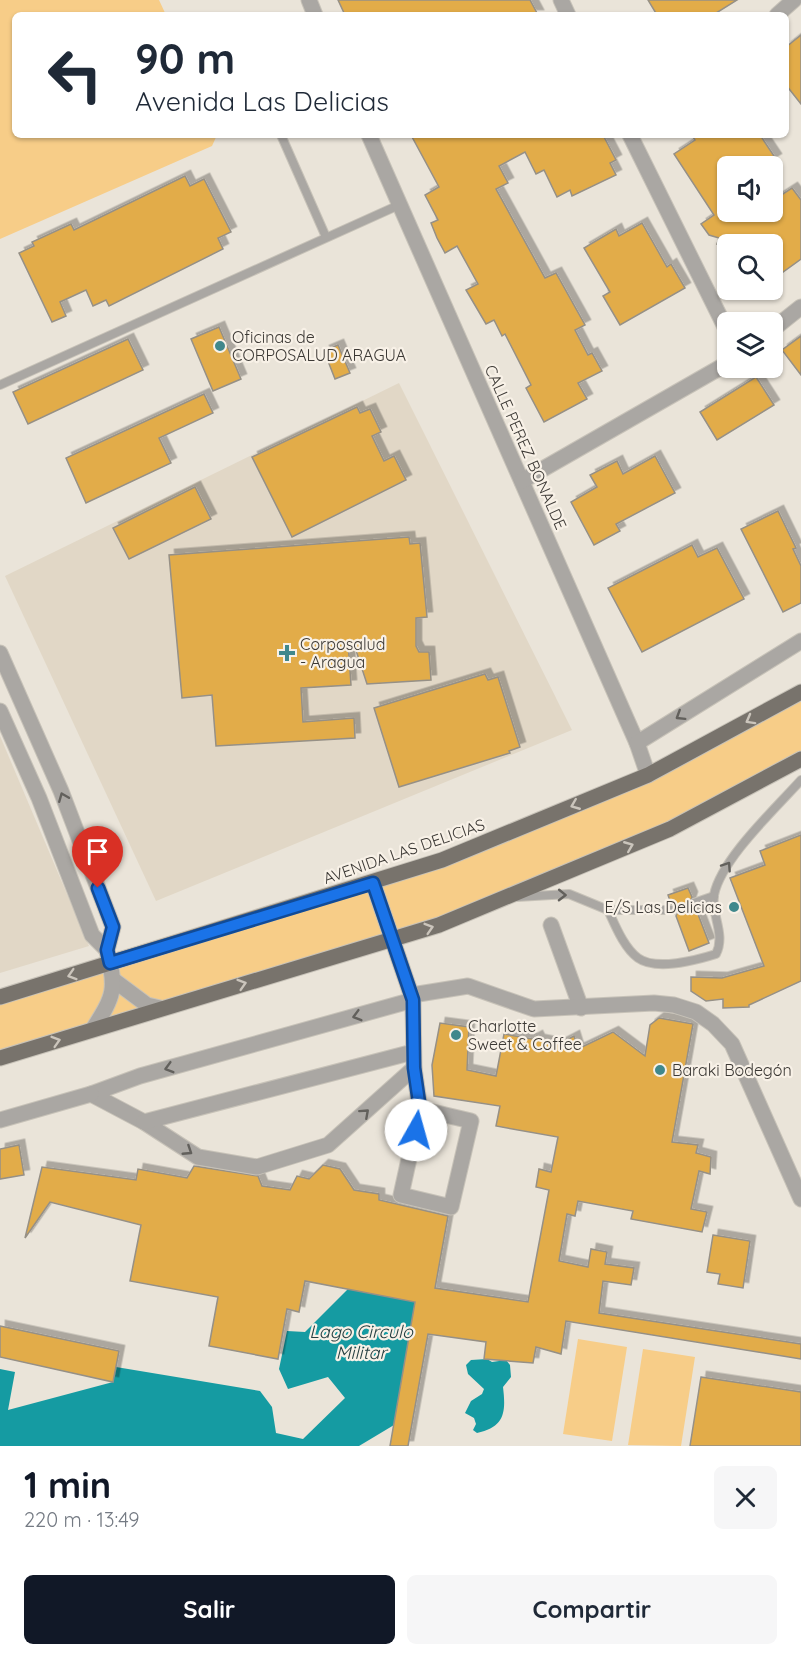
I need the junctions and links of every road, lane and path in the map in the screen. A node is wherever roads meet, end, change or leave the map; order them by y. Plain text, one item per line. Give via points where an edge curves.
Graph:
1 (794, 0) edge
2 (780, 12) edge
3 (282, 138) edge
4 (370, 138) edge
5 (631, 138) edge
6 (399, 205) junction
7 (326, 237) junction
8 (801, 307) edge
9 (718, 312) edge
10 (783, 321) edge
11 (717, 369) edge
12 (0, 385) edge
13 (522, 481) junction
14 (801, 641) edge
15 (0, 653) edge
16 (801, 692) edge
17 (0, 711) edge
18 (637, 743) junction
19 (801, 759) edge
20 (648, 776) junction
21 (801, 780) edge
22 (373, 883) junction
23 (714, 896) junction
24 (504, 898) junction
25 (694, 903) dead end
26 (608, 910) junction
27 (674, 910) dead end
28 (551, 925) dead end
29 (391, 939) junction
30 (109, 956) junction
31 (115, 981) junction
32 (0, 997) edge
33 (413, 997) junction
34 (160, 1008) junction
35 (581, 1008) junction
36 (93, 1029) junction
37 (413, 1052) junction
38 (0, 1058) edge
39 (414, 1068) junction
40 (91, 1094) junction
41 (420, 1109) junction
42 (0, 1120) edge
43 (144, 1122) junction
44 (801, 1199) edge

1 - 2 street
3 - 7 lane
4 - 6 street, CALLE PEREZ BONALDE
5 - 9 street
6 - 7 lane
6 - 13 street, CALLE PEREZ BONALDE
7 - 12 lane
8 - 10 street
11 - 13 street
13 - 18 street, CALLE PEREZ BONALDE
14 -> 18 street
30 -> 15 street via 113,927 61,791
16 -> 20 main road, AVENIDA LAS DELICIAS
17 - 30 street via 39,798 92,935
18 - 20 street, CALLE PEREZ BONALDE
24 -> 19 main road via 670,829
20 -> 22 main road, AVENIDA LAS DELICIAS via 442,860
23 -> 21 lane via 724,868
22 - 29 street
22 - 30 main road, AVENIDA LAS DELICIAS
23 - 25 lane
23 - 26 lane via 721,945 716,954 690,962 652,964 638,958
24 -> 26 lane via 569,894
29 -> 24 main road via 439,925
26 - 27 lane
28 - 35 street
29 - 33 street
34 -> 29 main road
30 - 31 street
30 -> 32 main road, AVENIDA LAS DELICIAS
31 - 34 street via 147,1005
31 - 36 street
33 - 35 street via 468,986 534,1009
33 - 37 street
33 -> 40 street via 140,1076
34 - 36 main road
35 - 44 street via 674,1005 696,1012 713,1024 732,1044
38 -> 36 main road
37 - 39 street
37 - 43 street
39 - 41 street
43 -> 39 street via 198,1157 256,1167 328,1145
40 - 42 street
40 - 43 street
41 - 41 street via 401,1196 451,1207 471,1121

